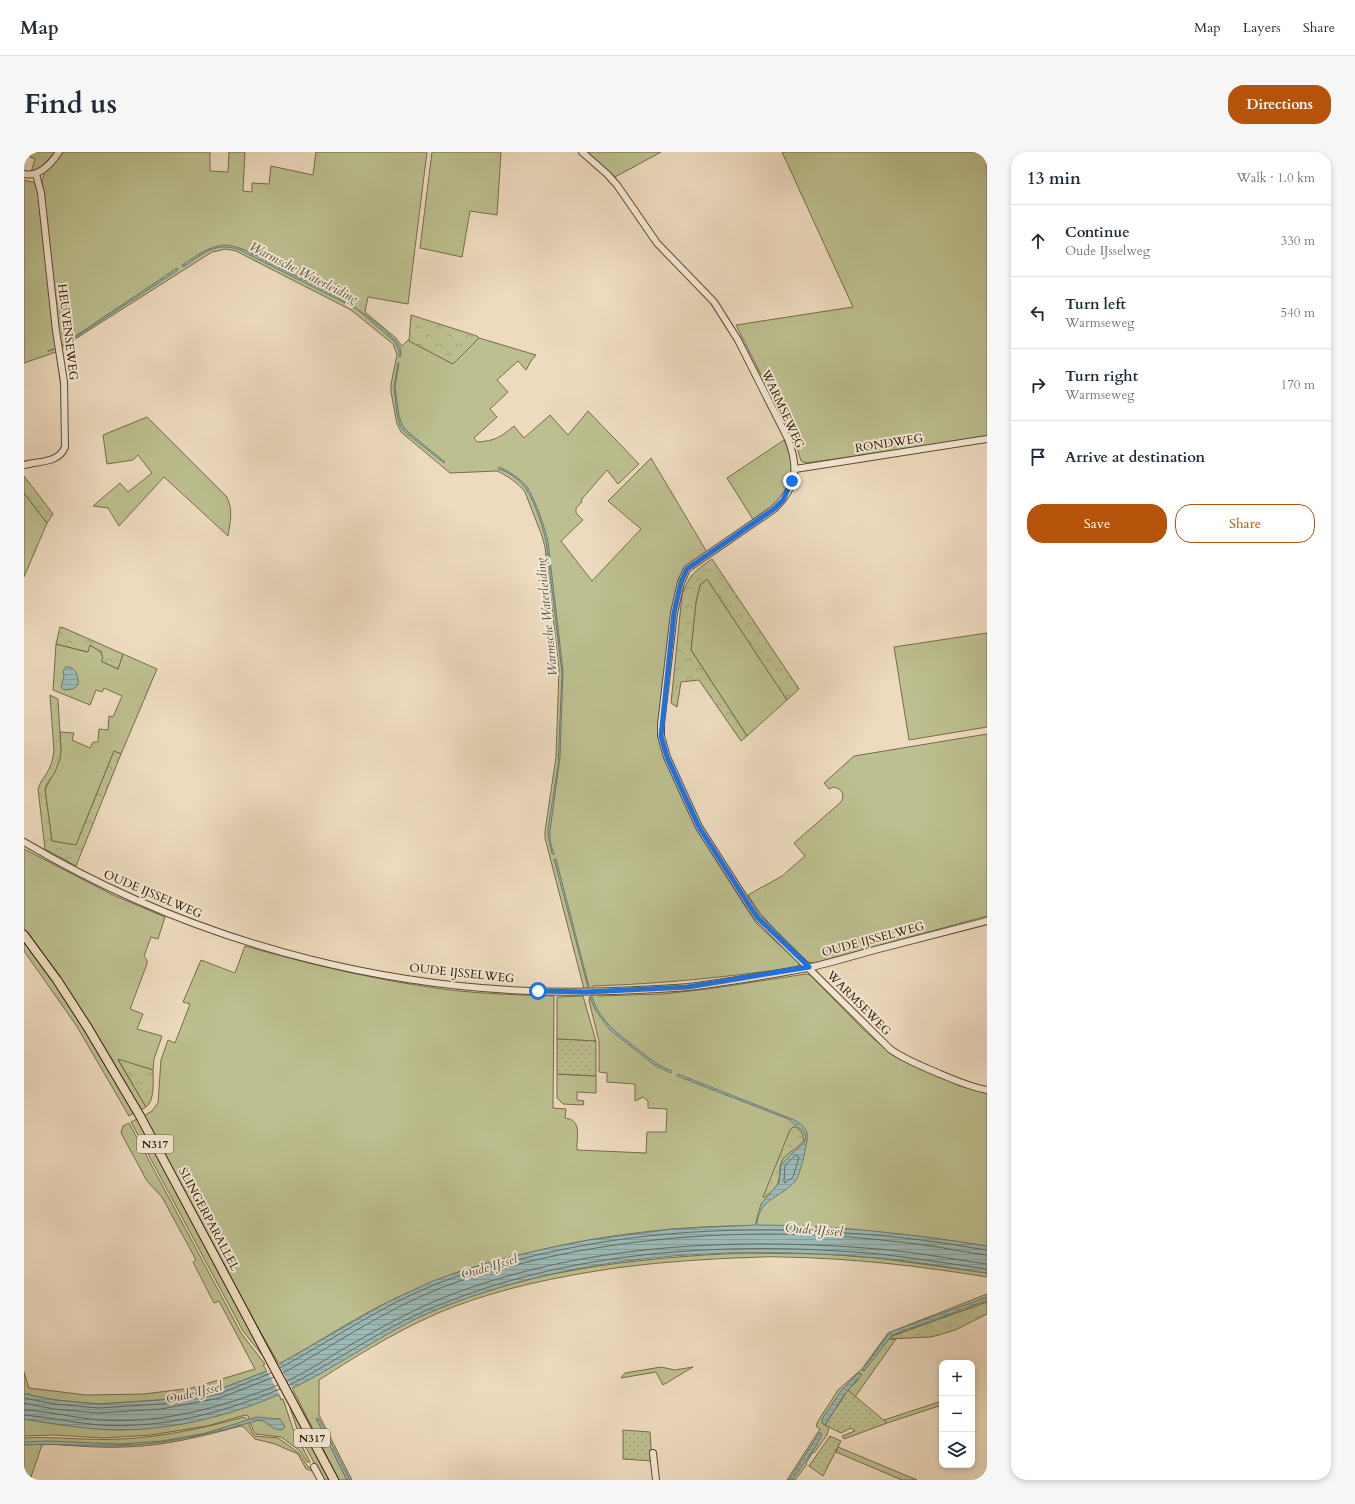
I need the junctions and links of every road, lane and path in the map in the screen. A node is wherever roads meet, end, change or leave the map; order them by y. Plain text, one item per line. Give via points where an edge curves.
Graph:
1 (58, 152) edge
2 (582, 152) edge
3 (24, 174) edge
4 (36, 174) junction
5 (987, 439) edge
6 (24, 465) edge
7 (795, 468) junction
8 (24, 842) edge
9 (987, 921) edge
10 (24, 935) edge
11 (809, 967) junction
12 (987, 1090) edge
13 (653, 1454) dead end
14 (314, 1467) dead end
15 (321, 1480) edge
16 (334, 1480) edge
17 (656, 1480) edge

1 - 4 street
2 - 7 street, WARMSEWEG via 617,184 657,243 714,302 738,340 788,440
3 - 4 street
4 - 6 street, HEUVENSEWEG via 41,193 64,382 65,447 58,457
5 - 7 street, RONDWEG
7 - 11 street, WARMSEWEG via 788,492 774,509 687,569 681,582 674,613 661,736 667,757 699,827 745,899 758,918
8 - 11 street, OUDE IJSSELWEG via 130,898 208,929 310,959 411,980 485,988 586,992 688,987
9 - 11 street, OUDE IJSSELWEG
10 - 16 main road, SLINGERPARALLEL / N317 via 57,980 132,1102
11 - 12 street, WARMSEWEG via 874,1034 898,1054 959,1082
13 - 17 street
14 - 15 street

